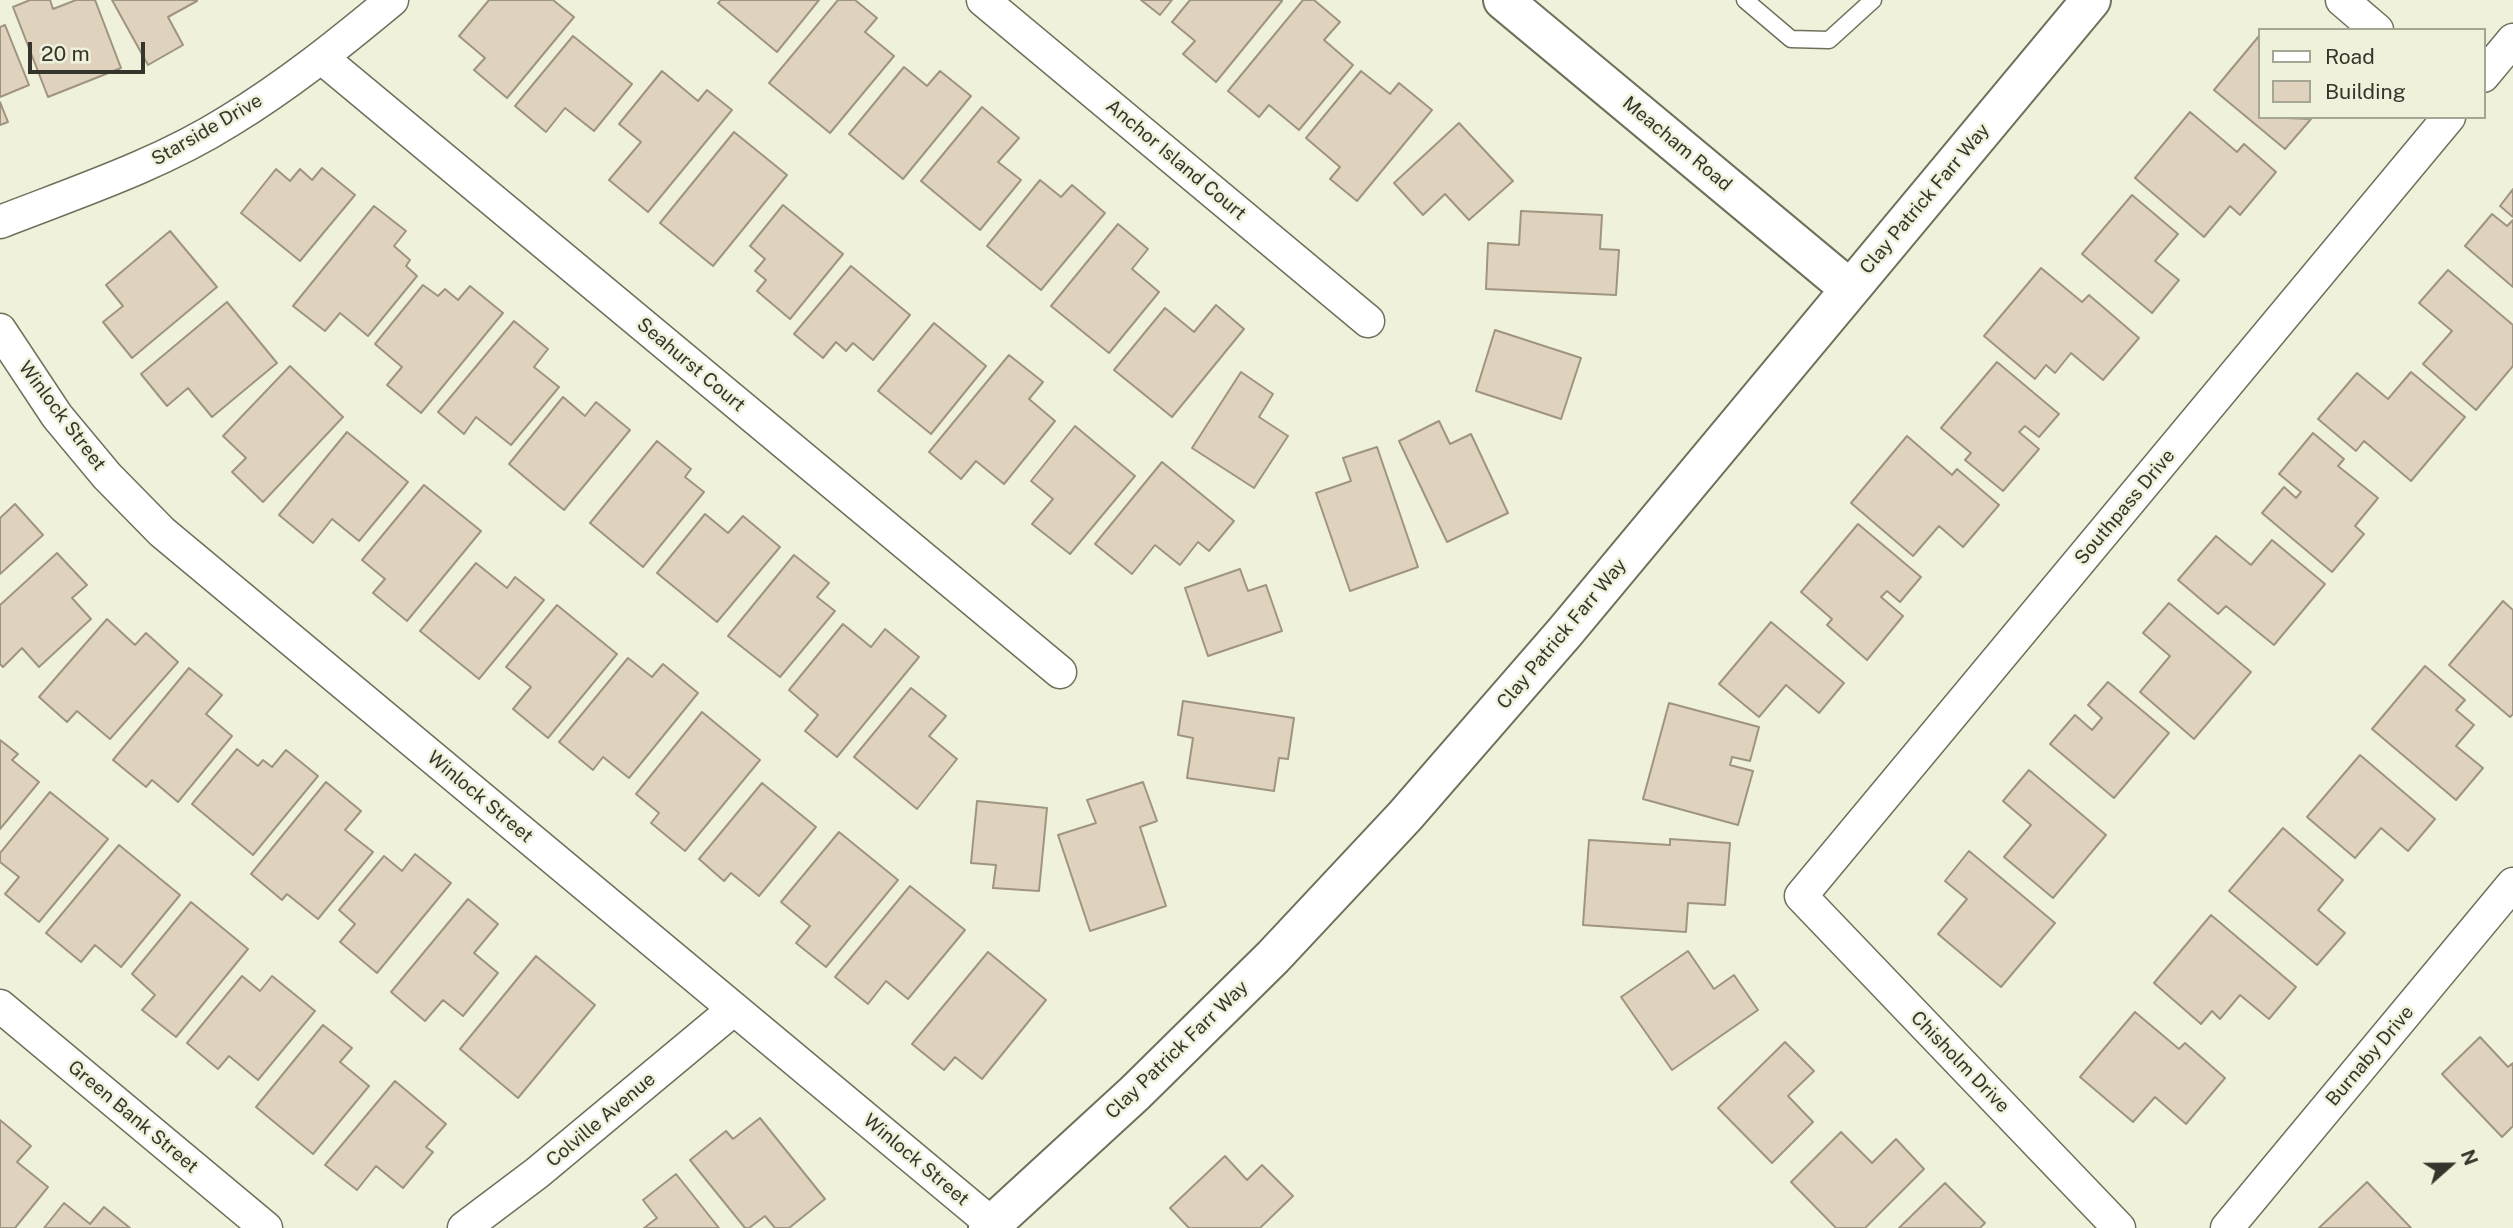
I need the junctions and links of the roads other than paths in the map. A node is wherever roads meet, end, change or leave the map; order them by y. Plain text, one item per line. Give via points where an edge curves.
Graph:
1 (391, 0) edge
2 (983, 0) edge
3 (1503, 0) edge
4 (1745, 0) edge
5 (1873, 0) edge
6 (2091, 0) edge
7 (2342, 0) edge
8 (2375, 28) edge
9 (2513, 40) edge
10 (323, 58) junction
11 (2485, 74) edge
12 (2447, 119) edge
13 (0, 222) edge
14 (1850, 289) junction
15 (1368, 321) dead end
16 (0, 330) edge
17 (1060, 672) dead end
18 (2513, 884) edge
19 (1801, 896) joint
20 (0, 1006) edge
21 (734, 1009) junction
22 (993, 1227) edge
23 (266, 1228) edge
24 (464, 1228) edge
25 (2119, 1228) edge
26 (2227, 1228) edge

1 - 10 street, Starside Drive
2 - 15 street, Anchor Island Court
3 - 14 street, Meacham Road
4 - 5 lane via 1791,39 1829,40
6 - 14 street, Clay Patrick Farr Way
7 - 8 street
9 - 11 street
10 - 13 street, Starside Drive via 228,122 144,165
10 - 17 street, Seahurst Court
12 - 19 street, Southpass Drive
14 - 22 street, Clay Patrick Farr Way via 1565,632 1405,816 1273,957
16 - 21 street, Winlock Street via 57,416 162,532
18 - 26 street, Burnaby Drive
19 - 25 street, Chisholm Drive
20 - 23 street, Green Bank Street
21 - 22 street, Winlock Street
21 - 24 street, Colville Avenue

